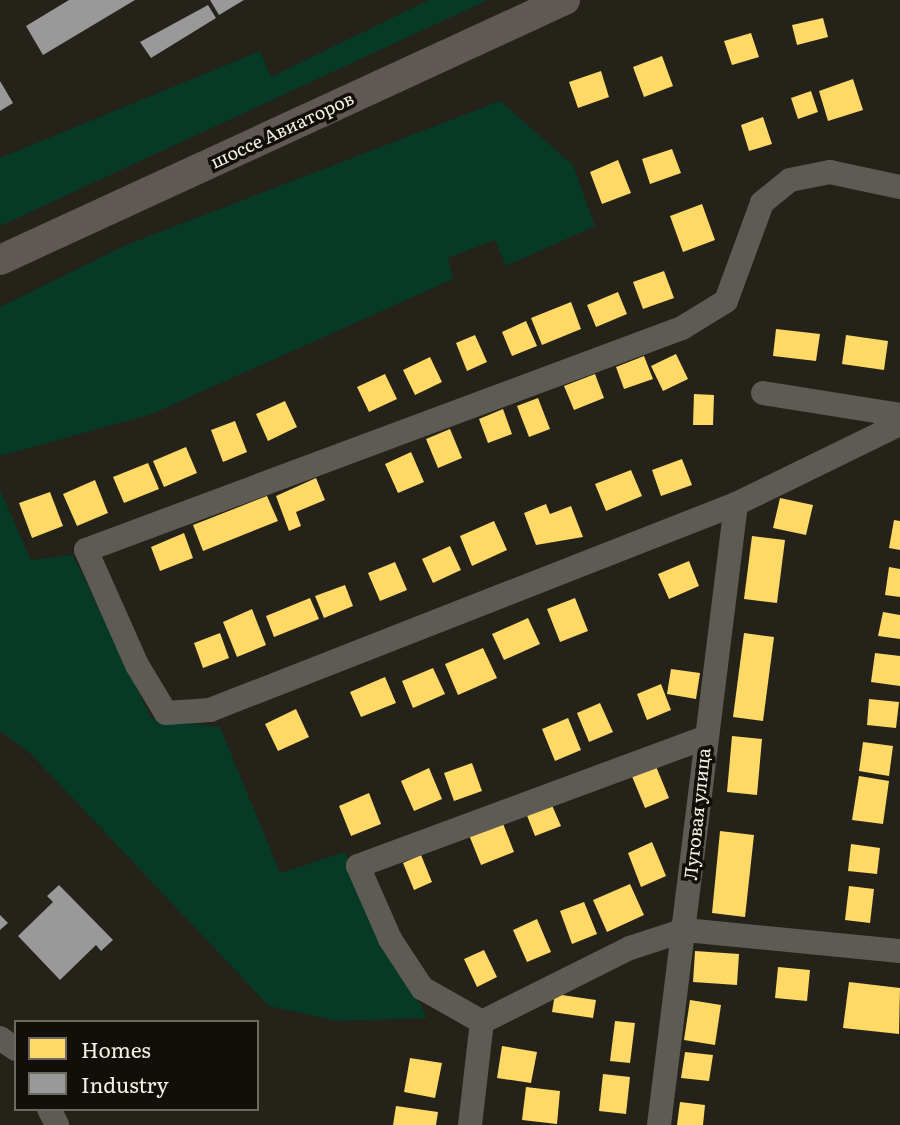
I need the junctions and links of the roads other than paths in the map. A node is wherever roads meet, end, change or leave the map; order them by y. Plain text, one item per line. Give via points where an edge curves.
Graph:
1 (525, 0) edge
2 (565, 0) edge
3 (900, 187) edge
4 (0, 242) edge
5 (0, 260) edge
6 (762, 393) dead end
7 (900, 415) edge
8 (900, 424) edge
9 (736, 503) junction
10 (704, 738) junction
11 (685, 930) junction
12 (900, 951) edge
13 (482, 1023) junction
14 (470, 1125) edge
15 (659, 1125) edge

1 - 4 main road, шоссе Авиаторов
2 - 5 main road, шоссе Авиаторов
3 - 9 street via 830,172 790,180 762,203 726,301 682,328 86,550 137,665 166,713 210,710
6 - 7 street
8 - 9 street
9 - 10 street, Луговая улица
10 - 11 street, Луговая улица
10 - 13 street via 359,866 390,939 422,988
11 - 12 street
11 - 13 street via 630,948
11 - 15 street, Луговая улица
13 - 14 street

